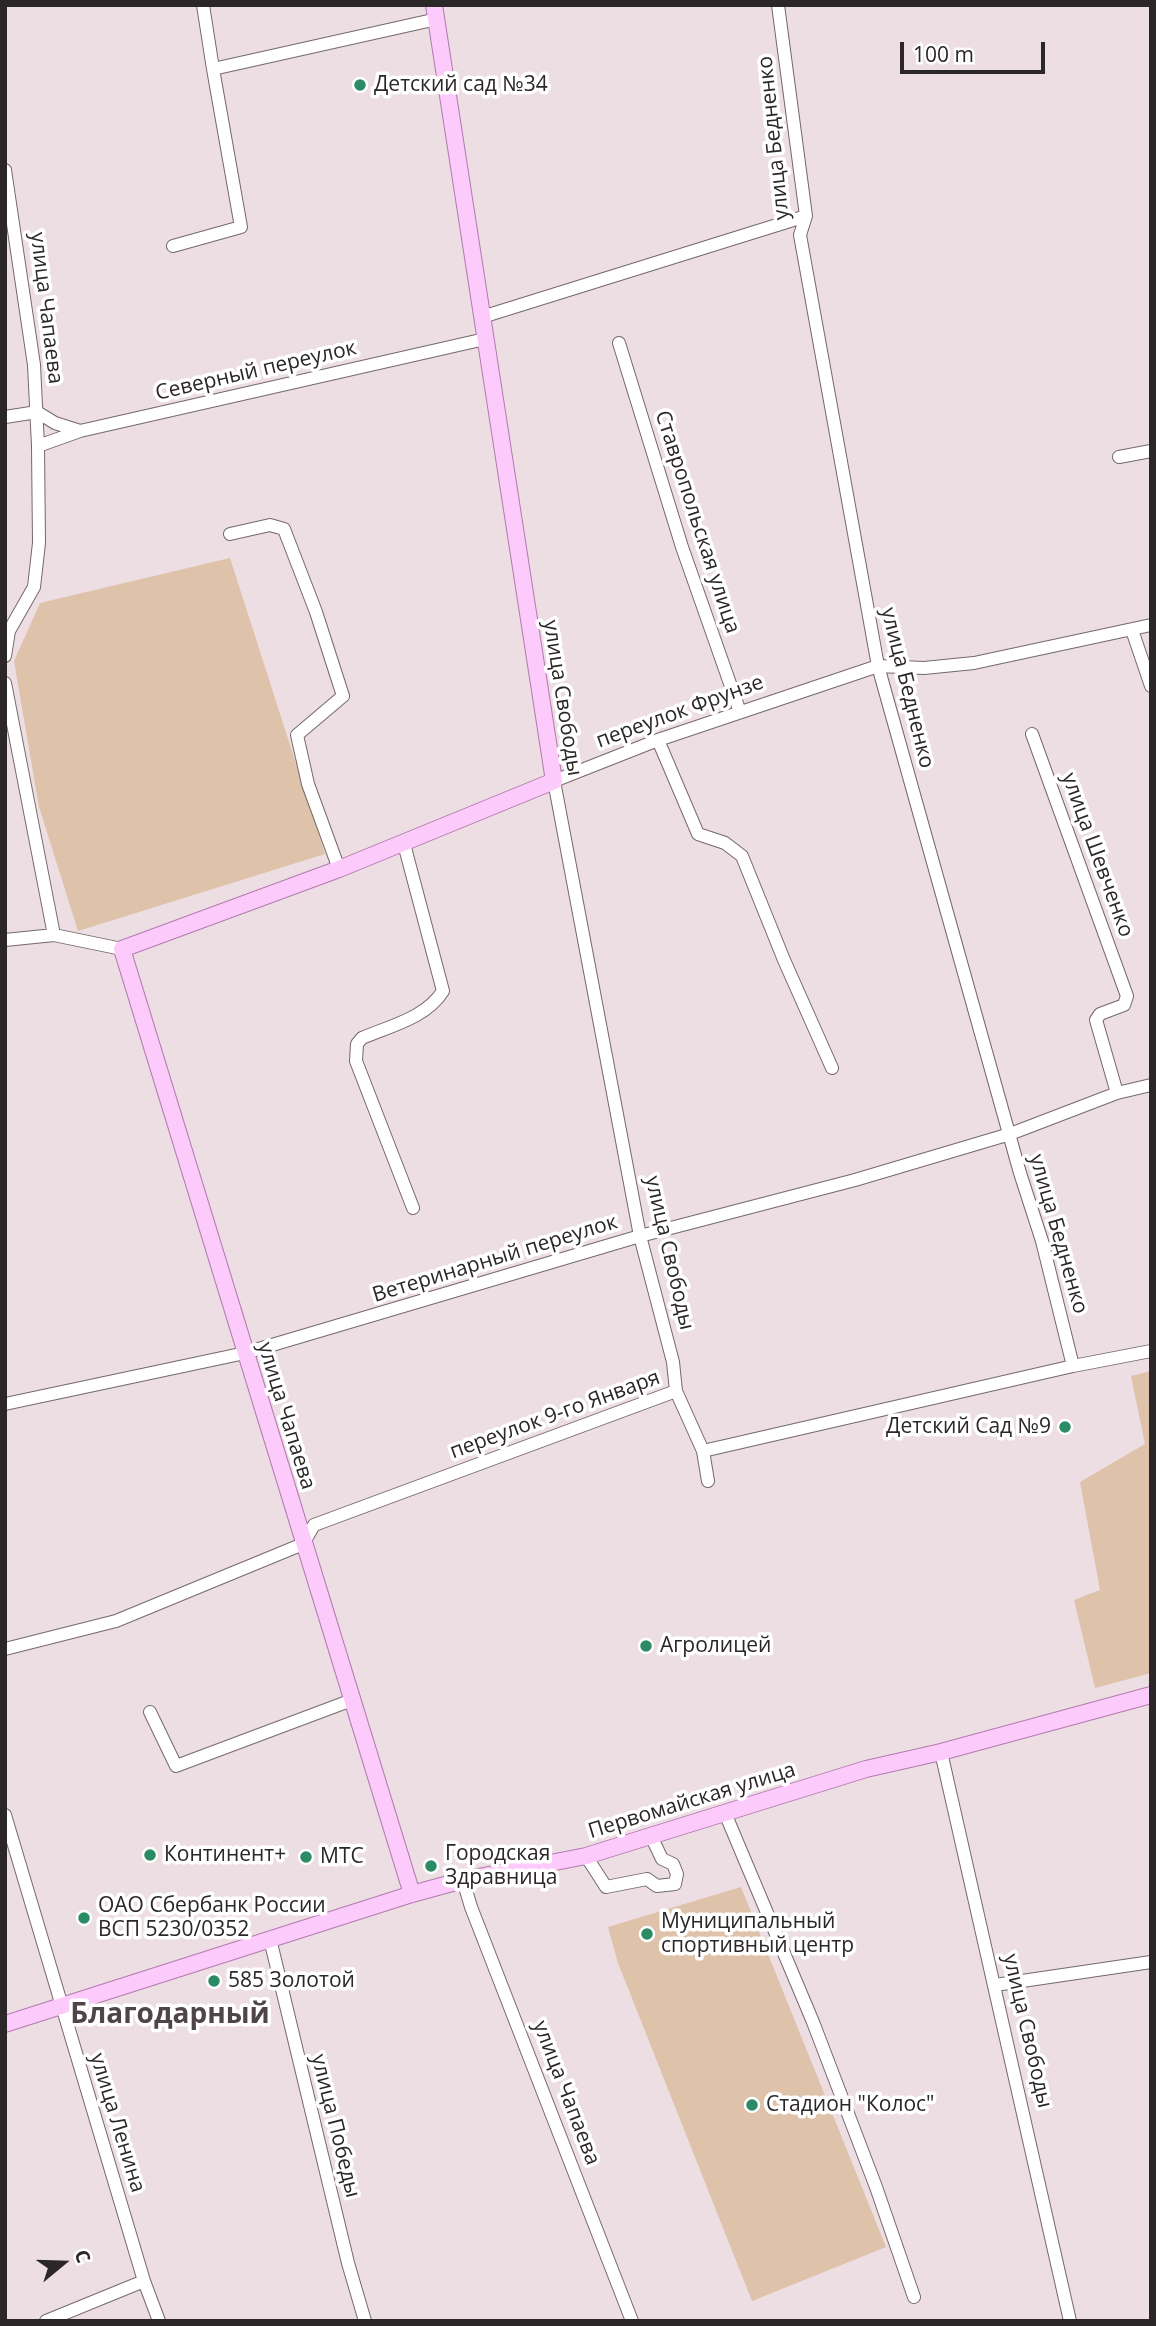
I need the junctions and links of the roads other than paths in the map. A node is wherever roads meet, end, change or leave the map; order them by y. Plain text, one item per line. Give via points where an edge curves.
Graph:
1 (203, 5) edge
2 (778, 5) edge
3 (435, 12) edge
4 (213, 69) junction
5 (5, 170) edge
6 (806, 216) junction
7 (173, 247) dead end
8 (482, 317) junction
9 (485, 339) junction
10 (619, 343) dead end
11 (37, 412) junction
12 (5, 417) edge
13 (80, 431) junction
14 (38, 446) junction
15 (1151, 451) edge
16 (1119, 457) dead end
17 (230, 534) dead end
18 (1151, 625) edge
19 (1132, 630) junction
20 (5, 656) edge
21 (878, 666) junction
22 (5, 683) edge
23 (1151, 686) edge
24 (740, 712) junction
25 (1032, 734) dead end
26 (658, 740) junction
27 (554, 781) junction
28 (404, 844) junction
29 (339, 869) junction
30 (54, 934) junction
31 (5, 940) edge
32 (122, 949) junction
33 (832, 1068) dead end
34 (1151, 1085) edge
35 (1117, 1093) junction
36 (1010, 1134) junction
37 (412, 1208) dead end
38 (640, 1236) junction
39 (1151, 1351) edge
40 (245, 1353) junction
41 (1073, 1366) junction
42 (676, 1391) junction
43 (5, 1404) edge
44 (703, 1451) junction
45 (708, 1482) dead end
46 (303, 1544) junction
47 (5, 1649) edge
48 (1151, 1695) edge
49 (352, 1700) junction
50 (150, 1712) dead end
51 (942, 1752) junction
52 (725, 1813) junction
53 (5, 1815) edge
54 (651, 1836) junction
55 (586, 1856) junction
56 (463, 1880) junction
57 (412, 1894) junction
58 (270, 1938) junction
59 (1151, 1962) edge
60 (995, 1985) junction
61 (62, 2006) junction
62 (5, 2024) edge
63 (144, 2281) junction
64 (914, 2297) dead end
65 (46, 2321) edge
66 (159, 2321) edge
67 (365, 2321) edge
68 (632, 2321) edge
69 (1070, 2321) edge

1 - 4 street
2 - 6 street, улица Бедненко
3 - 4 street
3 - 8 main road, улица Свободы
4 - 7 street via 241,227
5 - 11 street, улица Чапаева
6 - 8 street
6 - 21 street, улица Бедненко via 800,235
8 - 9 main road, улица Свободы
9 - 13 street, Северный переулок
9 - 27 main road, улица Свободы
10 - 24 street, Ставропольская улица via 682,547
11 - 12 street
11 - 13 street
11 - 14 street, улица Чапаева
13 - 14 street, Северный переулок
14 - 20 street, улица Чапаева via 39,543 34,587 9,631
15 - 16 street
17 - 29 street via 270,525 284,529 316,612 343,696 297,735 308,784
18 - 19 street, переулок Фрунзе
19 - 21 street, переулок Фрунзе via 974,663
19 - 23 street
21 - 24 street, переулок Фрунзе
21 - 36 street, улица Бедненко
22 - 30 street
24 - 26 street, переулок Фрунзе
25 - 35 street, улица Шевченко via 1127,996 1124,1005 1096,1020
26 - 27 street, переулок Фрунзе
26 - 33 street via 698,834 725,843 742,856
27 - 28 main road, переулок Фрунзе
27 - 38 street, улица Свободы
28 - 29 main road, переулок Фрунзе
28 - 37 street via 443,991 425,1011 362,1038 356,1061
29 - 32 main road, переулок Фрунзе
30 - 31 street
30 - 32 street
32 - 40 main road, улица Чапаева
34 - 35 street, Ветеринарный переулок
35 - 36 street, Ветеринарный переулок
36 - 38 street, Ветеринарный переулок
36 - 41 street, улица Бедненко
38 - 40 street, Ветеринарный переулок
38 - 42 street, улица Свободы via 673,1362
39 - 41 street
40 - 43 street, Ветеринарный переулок
40 - 46 main road, улица Чапаева
41 - 44 street
42 - 44 street, переулок 9-го Января
42 - 46 street, переулок 9-го Января via 314,1525
44 - 45 street
46 - 47 street, переулок 9-го Января via 116,1621
46 - 49 main road, улица Чапаева
48 - 51 main road, Первомайская улица
49 - 50 street via 176,1766
49 - 57 main road, улица Чапаева
51 - 52 main road, Первомайская улица via 866,1769
51 - 60 street, улица Свободы
52 - 54 main road, Первомайская улица
52 - 64 street via 813,2022
53 - 61 street, улица Ленина
54 - 55 main road, Первомайская улица
54 - 55 street via 662,1859 673,1864 675,1884 657,1886 647,1879 606,1887
55 - 56 main road, Первомайская улица
56 - 57 main road, Первомайская улица
56 - 68 street, улица Чапаева
57 - 58 main road, Первомайская улица
58 - 61 main road, Первомайская улица
58 - 67 street, улица Победы
59 - 60 street
60 - 69 street, улица Свободы
61 - 62 main road, Первомайская улица
61 - 63 street, улица Ленина
63 - 65 street
63 - 66 street, улица Ленина

